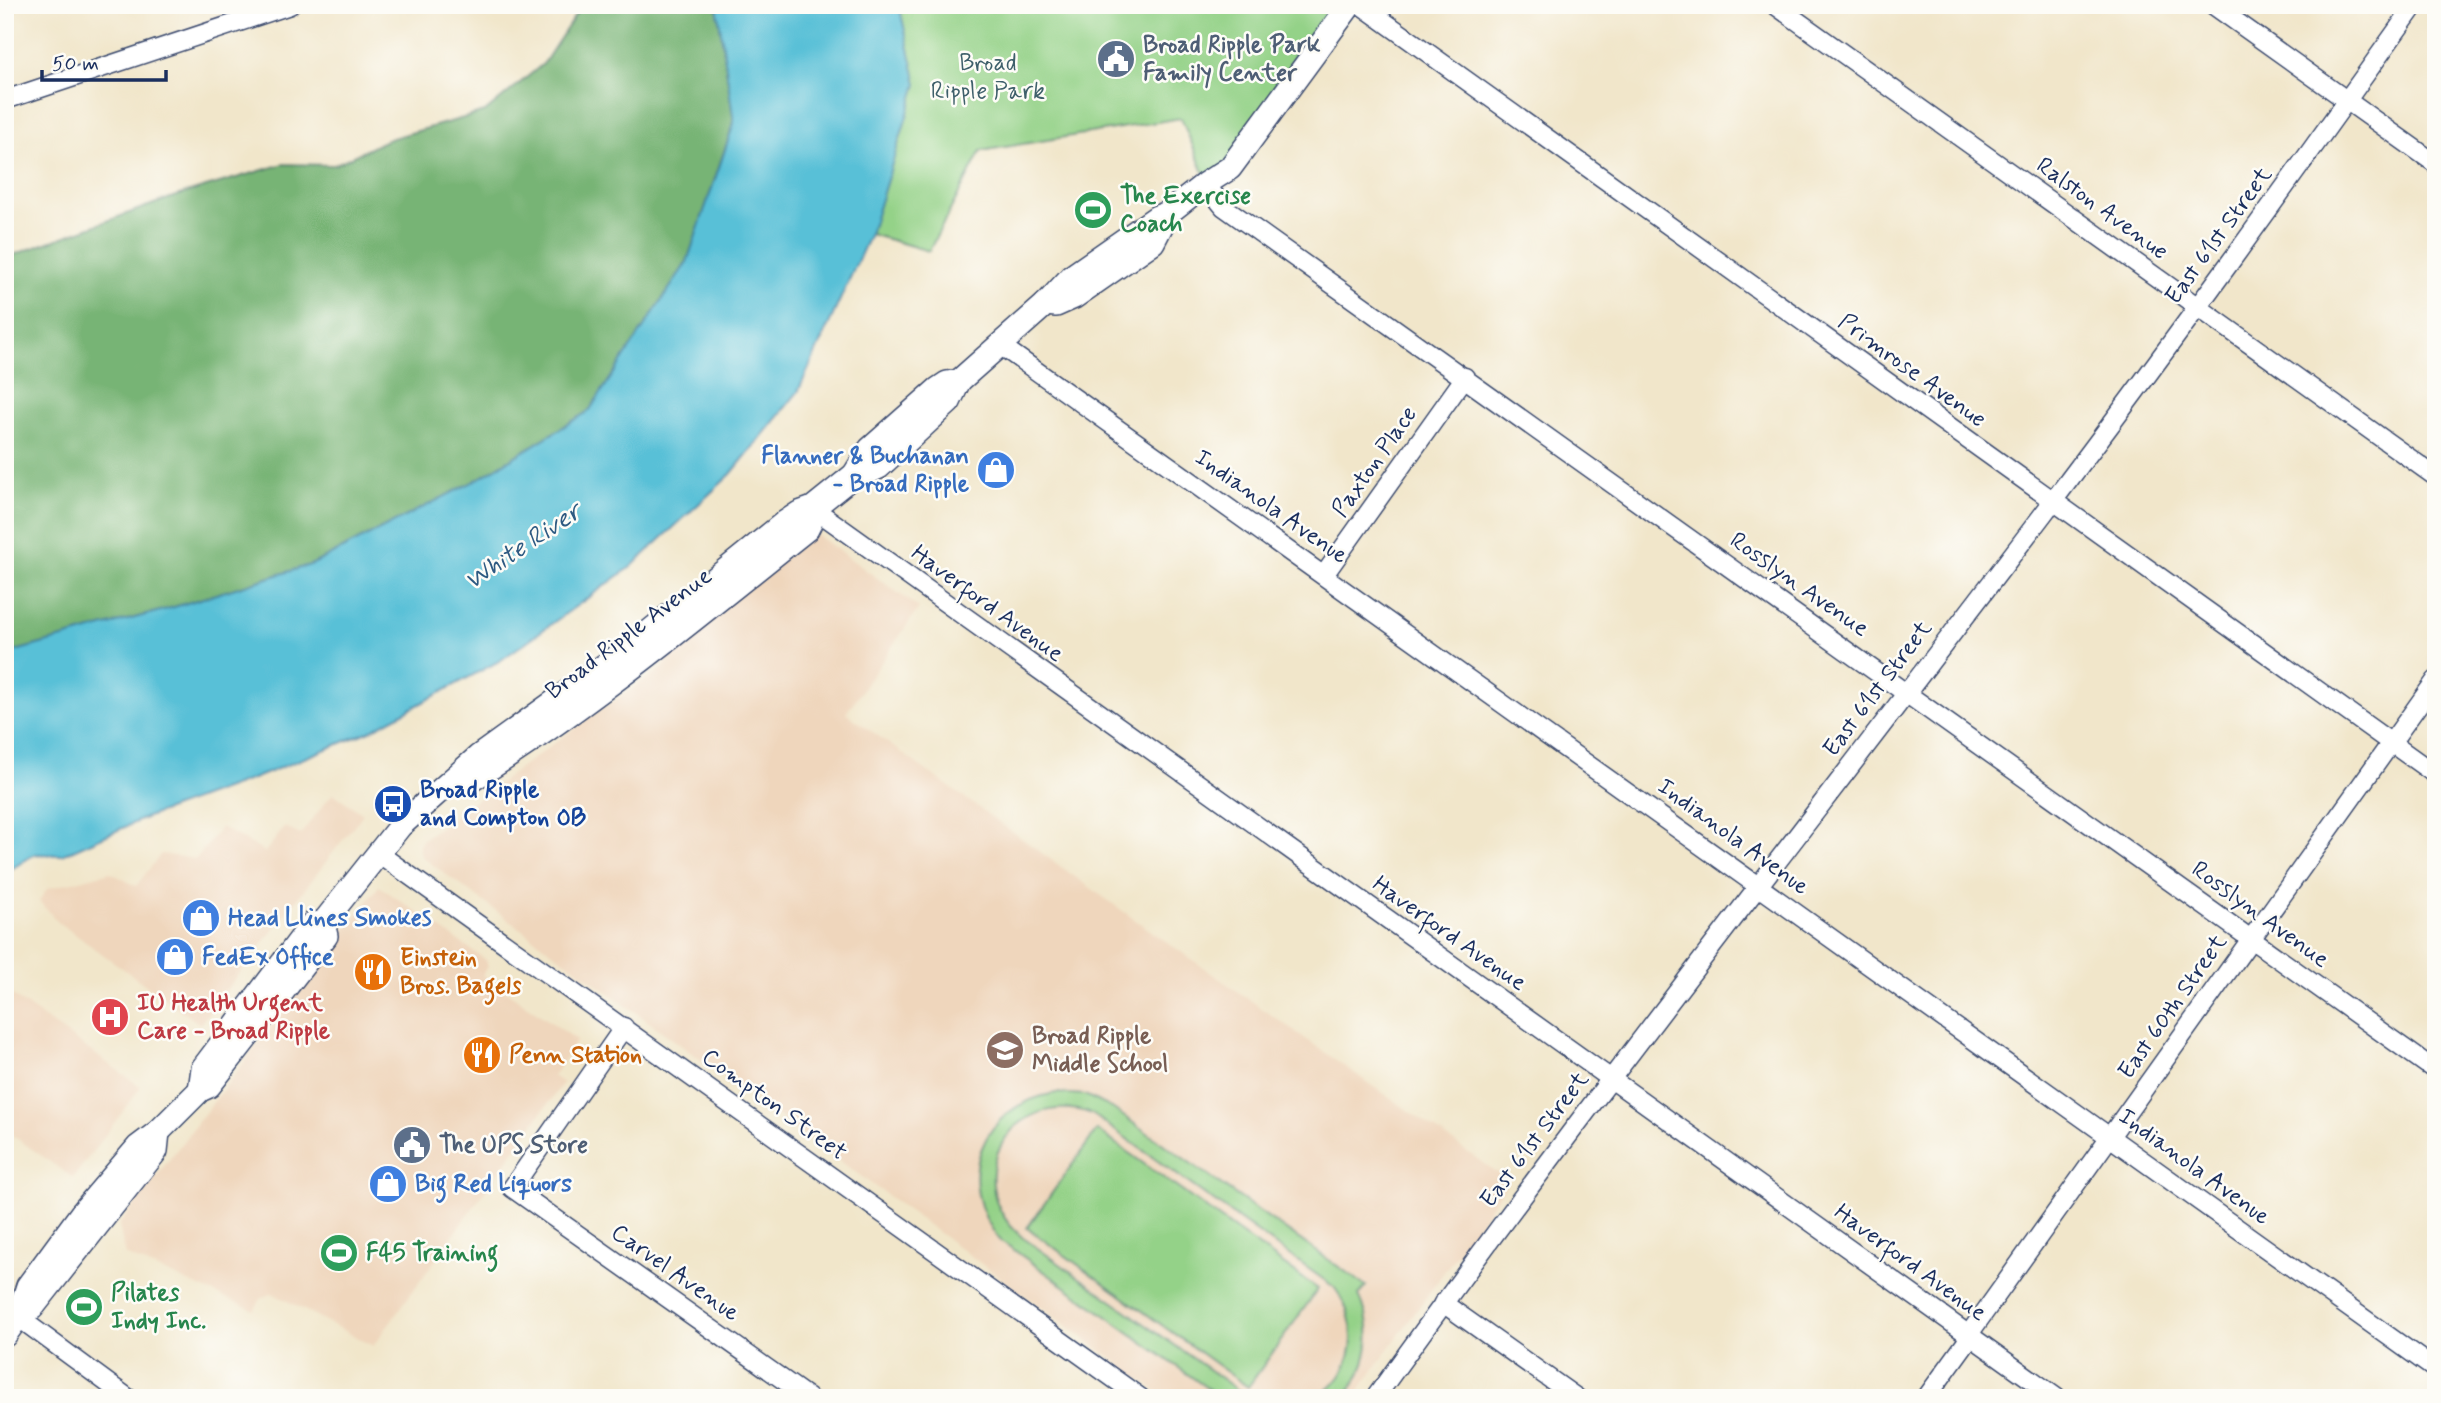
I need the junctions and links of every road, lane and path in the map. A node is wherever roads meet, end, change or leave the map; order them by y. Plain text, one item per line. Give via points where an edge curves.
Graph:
1 (290, 5) edge
2 (1350, 5) edge
3 (1361, 5) edge
4 (1775, 5) edge
5 (2213, 5) edge
6 (2415, 5) edge
7 (5, 100) edge
8 (2347, 100) junction
9 (2436, 164) edge
10 (1205, 184) junction
11 (2198, 307) junction
12 (1000, 345) junction
13 (1465, 377) junction
14 (2436, 477) edge
15 (2052, 502) junction
16 (813, 508) junction
17 (1324, 575) junction
18 (2436, 680) edge
19 (1907, 692) junction
20 (2390, 743) junction
21 (2436, 775) edge
22 (378, 853) junction
23 (1759, 886) junction
24 (2252, 939) junction
25 (624, 1027) junction
26 (2436, 1071) edge
27 (1611, 1079) junction
28 (2111, 1138) junction
29 (1443, 1303) junction
30 (10, 1320) edge
31 (1969, 1335) junction
32 (2436, 1370) edge
33 (128, 1398) edge
34 (809, 1398) edge
35 (1141, 1398) edge
36 (1375, 1398) edge
37 (1577, 1398) edge
38 (1926, 1398) edge
39 (2057, 1398) edge

1 - 7 street
2 - 10 street, Broad Ripple Avenue via 1230,169
3 - 15 street, Primrose Avenue
4 - 11 street, Ralston Avenue
5 - 8 street
6 - 8 street, East 61st Street
8 - 9 street
8 - 11 street, East 61st Street
10 - 12 street, Broad Ripple Avenue via 1168,214 1078,272
10 - 13 street, Rosslyn Avenue via 1224,206
11 - 14 street, Ralston Avenue
11 - 15 street, East 61st Street
12 - 16 street, Broad Ripple Avenue via 959,382 947,383 919,406 870,449 854,475
12 - 17 street, Indianola Avenue
13 - 17 street, Paxton Place
13 - 19 street, Rosslyn Avenue
15 - 19 street, East 61st Street
15 - 20 street, Primrose Avenue
16 - 22 street, Broad Ripple Avenue via 791,518 629,648 479,756 408,817
16 - 27 street, Haverford Avenue
17 - 23 street, Indianola Avenue
18 - 20 street, East 60th Street
19 - 23 street, East 61st Street
19 - 24 street, Rosslyn Avenue
20 - 21 street, Primrose Avenue
20 - 24 street, East 60th Street
22 - 25 street, Compton Street
22 - 30 street, Broad Ripple Avenue via 323,923 326,936 209,1086 138,1147 81,1214 28,1286
23 - 27 street, East 61st Street
23 - 28 street, Indianola Avenue
24 - 26 street, Rosslyn Avenue
24 - 28 street, East 60th Street
25 - 34 street, Carvel Avenue via 512,1188
25 - 35 street, Compton Street
27 - 29 street, East 61st Street
27 - 31 street, Haverford Avenue
28 - 31 street, East 60th Street
28 - 32 street, Indianola Avenue
29 - 36 street, East 61st Street
29 - 37 street
30 - 33 street
31 - 38 street, East 60th Street
31 - 39 street, Haverford Avenue

